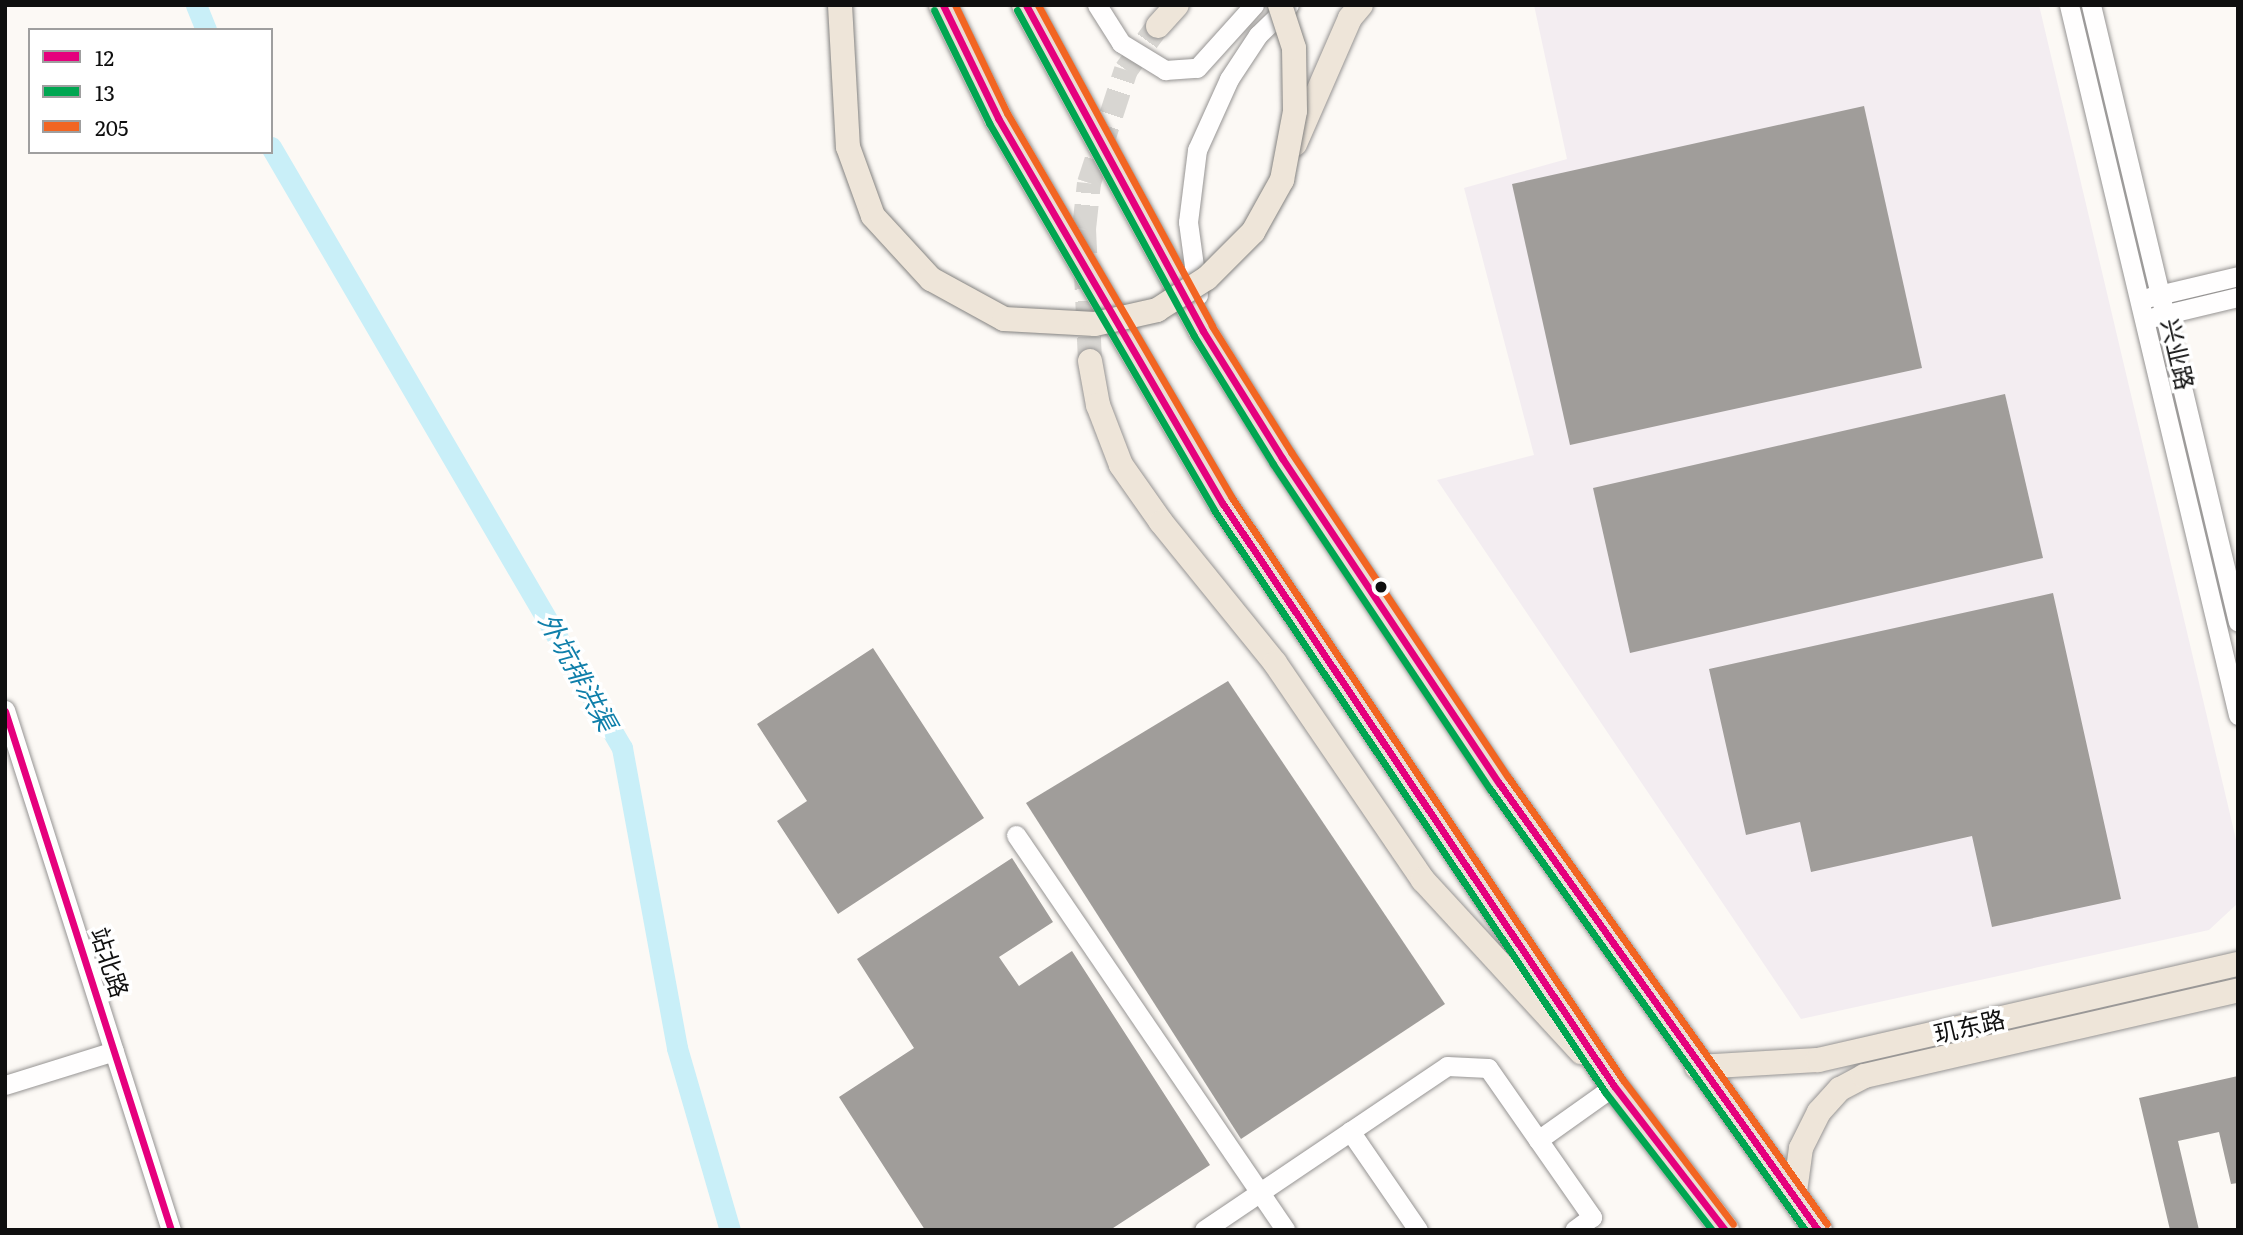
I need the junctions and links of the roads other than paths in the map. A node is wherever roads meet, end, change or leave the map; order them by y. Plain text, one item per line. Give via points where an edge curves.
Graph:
1 (840, 5) edge
2 (943, 5) edge
3 (1026, 5) edge
4 (1097, 5) edge
5 (1177, 5) edge
6 (1254, 5) edge
7 (1280, 5) edge
8 (1289, 5) edge
9 (1361, 5) edge
10 (2069, 5) edge
11 (2091, 5) edge
12 (1158, 26) tunnel mouth
13 (1282, 180) junction
14 (2238, 276) edge
15 (2162, 294) junction
16 (2238, 297) edge
17 (2141, 299) junction
18 (2167, 314) junction
19 (2146, 319) junction
20 (1203, 331) junction
21 (1090, 361) tunnel mouth
22 (2238, 622) edge
23 (5, 710) edge
24 (2238, 715) edge
25 (1016, 835) dead end
26 (2238, 964) edge
27 (2238, 990) edge
28 (114, 1051) junction
29 (1697, 1067) junction
30 (5, 1085) edge
31 (1614, 1086) junction
32 (1350, 1131) junction
33 (1538, 1140) junction
34 (1260, 1192) junction
35 (1794, 1199) junction
36 (171, 1230) edge
37 (1203, 1230) edge
38 (1286, 1230) edge
39 (1418, 1230) edge
40 (1574, 1230) edge
41 (1725, 1230) edge
42 (1818, 1230) edge

1 - 13 main road, bridge via 848,147 873,216 931,279 1004,319 1095,324 1157,310 1207,278 1253,232
2 - 31 highway via 1005,130 1223,504
3 - 20 highway
4 - 6 street via 1121,43 1165,70 1197,68
5 - 12 main road
7 - 13 main road, bridge via 1294,48
8 - 20 street via 1258,35 1229,79 1197,150 1188,222
9 - 13 main road, bridge via 1305,116
10 - 17 street, 兴业路
11 - 15 street, 兴业路
14 - 15 street
15 - 17 street
15 - 18 street, 兴业路
16 - 18 street
17 - 19 street, 兴业路
18 - 19 street
18 - 22 street, 兴业路
19 - 24 street, 兴业路
20 - 29 highway via 1499,783
21 - 31 main road via 1098,405 1121,465 1161,522 1275,663 1423,880 1481,948
23 - 28 street, 站北路
25 - 34 street
26 - 29 main road, 玑东路 via 1818,1060
27 - 35 main road, 玑东路 via 1864,1076 1840,1089 1819,1112 1801,1148
28 - 30 street
28 - 36 street, 站北路
29 - 35 highway
31 - 33 street
31 - 41 highway
32 - 33 street via 1447,1066 1461,1066 1488,1068
32 - 34 street
32 - 39 street
33 - 40 street via 1592,1217
34 - 37 street
34 - 38 street
35 - 42 highway

